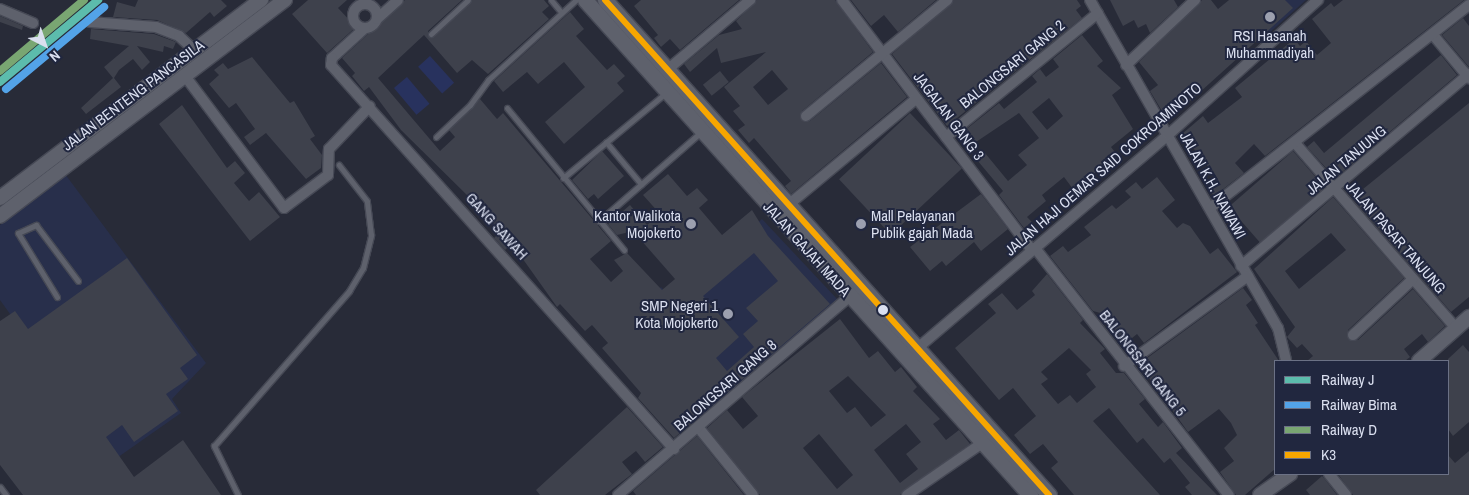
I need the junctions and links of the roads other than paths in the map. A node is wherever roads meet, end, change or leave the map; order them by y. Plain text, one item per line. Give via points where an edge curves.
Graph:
1 (261, 0) edge
2 (285, 0) edge
3 (398, 0) edge
4 (468, 0) edge
5 (551, 0) edge
6 (576, 0) edge
7 (585, 0) edge
8 (605, 0) edge
9 (750, 0) edge
10 (842, 0) edge
11 (947, 0) edge
12 (1090, 0) edge
13 (1195, 0) edge
14 (1318, 0) edge
15 (355, 4) edge
16 (1469, 5) edge
17 (0, 9) edge
18 (561, 12) junction
19 (1098, 13) junction
20 (377, 18) junction
21 (90, 22) dead end
22 (33, 23) dead end
23 (365, 28) junction
24 (431, 34) dead end
25 (1434, 36) junction
26 (192, 47) junction
27 (882, 52) junction
28 (176, 64) junction
29 (1126, 64) junction
30 (668, 70) junction
31 (185, 76) junction
32 (1468, 76) edge
33 (678, 82) junction
34 (666, 92) junction
35 (916, 99) junction
36 (370, 106) junction
37 (507, 108) dead end
38 (806, 116) dead end
39 (713, 122) junction
40 (701, 132) junction
41 (1168, 135) junction
42 (436, 137) dead end
43 (946, 137) junction
44 (606, 142) junction
45 (1295, 143) junction
46 (45, 163) junction
47 (340, 165) dead end
48 (54, 175) junction
49 (563, 178) junction
50 (642, 184) junction
51 (1335, 189) junction
52 (0, 198) edge
53 (787, 206) junction
54 (1210, 208) junction
55 (0, 216) edge
56 (599, 221) junction
57 (1034, 249) junction
58 (624, 250) dead end
59 (1241, 266) junction
60 (1248, 276) junction
61 (843, 279) junction
62 (1412, 280) junction
63 (78, 281) dead end
64 (850, 296) junction
65 (57, 297) dead end
66 (1469, 317) edge
67 (1456, 328) junction
68 (1353, 335) dead end
69 (911, 354) junction
70 (1286, 360) edge
71 (1420, 360) edge
72 (1124, 366) junction
73 (698, 427) junction
74 (981, 444) junction
75 (674, 448) junction
76 (1289, 475) edge
77 (1330, 475) edge
78 (0, 487) edge
79 (6, 495) edge
80 (238, 495) edge
81 (618, 495) edge
82 (753, 495) edge
83 (907, 495) edge
84 (1030, 495) edge
85 (1050, 495) edge
86 (1229, 495) edge
87 (1260, 495) edge
88 (1346, 495) edge

1 - 26 street, JALAN BENTENG PANCASILA
2 - 31 street, JALAN BENTENG PANCASILA
3 - 20 street
4 - 24 lane
5 - 18 lane
6 - 18 lane
7 - 34 main road, JALAN GAJAH MADA
8 - 30 main road, JALAN GAJAH MADA
9 - 30 street
10 - 27 street, JAGALAN GANG 3
11 - 27 street
12 - 19 street, JALAN K.H. NAWAWI
13 - 29 street
14 - 41 street, JALAN HAJI OEMAR SAID COKROAMINOTO
15 - 20 street via 370,5
15 - 23 street via 355,22
16 - 25 street
17 - 22 street
18 - 42 lane
19 - 29 street, JALAN K.H. NAWAWI
19 - 43 street, BALONGSARI GANG 2
20 - 23 street
21 - 26 street via 156,27
23 - 36 street, GANG SAWAH via 330,63
25 - 32 street
25 - 45 street
26 - 28 street, JALAN BENTENG PANCASILA
27 - 35 street, JAGALAN GANG 3
27 - 38 street
28 - 31 street
28 - 46 street, JALAN BENTENG PANCASILA
29 - 41 street, JALAN K.H. NAWAWI
30 - 33 main road, JALAN GAJAH MADA
31 - 36 street via 281,208 328,175 329,148
31 - 48 street, JALAN BENTENG PANCASILA
32 - 51 street, JALAN TANJUNG
33 - 34 lane
33 - 39 main road, JALAN GAJAH MADA
34 - 40 main road, JALAN GAJAH MADA
34 - 44 lane
35 - 43 street, JAGALAN GANG 3
35 - 53 street
36 - 75 street, GANG SAWAH
37 - 49 lane
39 - 40 lane
39 - 53 main road, JALAN GAJAH MADA
40 - 50 lane
40 - 61 main road, JALAN GAJAH MADA
41 - 54 street, JALAN K.H. NAWAWI
41 - 57 street, JALAN HAJI OEMAR SAID COKROAMINOTO
43 - 57 street, JAGALAN GANG 3
44 - 49 lane
44 - 50 lane
45 - 51 street, JALAN PASAR TANJUNG
45 - 54 street
46 - 48 street
46 - 52 street, JALAN BENTENG PANCASILA
47 - 80 lane via 367,201 371,235 363,268 349,291 214,446
48 - 55 street, JALAN BENTENG PANCASILA
49 - 56 lane
50 - 56 lane
51 - 59 street, JALAN TANJUNG
51 - 62 street, JALAN PASAR TANJUNG
53 - 61 main road, JALAN GAJAH MADA
54 - 59 street, JALAN K.H. NAWAWI
56 - 58 lane
57 - 69 street, JALAN HAJI OEMAR SAID COKROAMINOTO
57 - 72 street, BALONGSARI GANG 5
59 - 60 street, JALAN K.H. NAWAWI
60 - 70 street, JALAN K.H. NAWAWI via 1278,328
60 - 72 street
61 - 64 main road, JALAN GAJAH MADA
61 - 69 main road, JALAN GAJAH MADA
62 - 67 street, JALAN PASAR TANJUNG
62 - 68 street
63 - 65 lane via 36,225 18,233
64 - 69 main road, JALAN GAJAH MADA
64 - 73 street, BALONGSARI GANG 8
66 - 67 street
67 - 71 street
69 - 74 main road, JALAN GAJAH MADA
69 - 85 main road, JALAN GAJAH MADA
72 - 86 street, BALONGSARI GANG 5
73 - 75 street, BALONGSARI GANG 8
73 - 82 street
74 - 83 street
74 - 84 main road, JALAN GAJAH MADA
75 - 81 street, BALONGSARI GANG 8
76 - 87 street
77 - 88 street
78 - 79 lane

